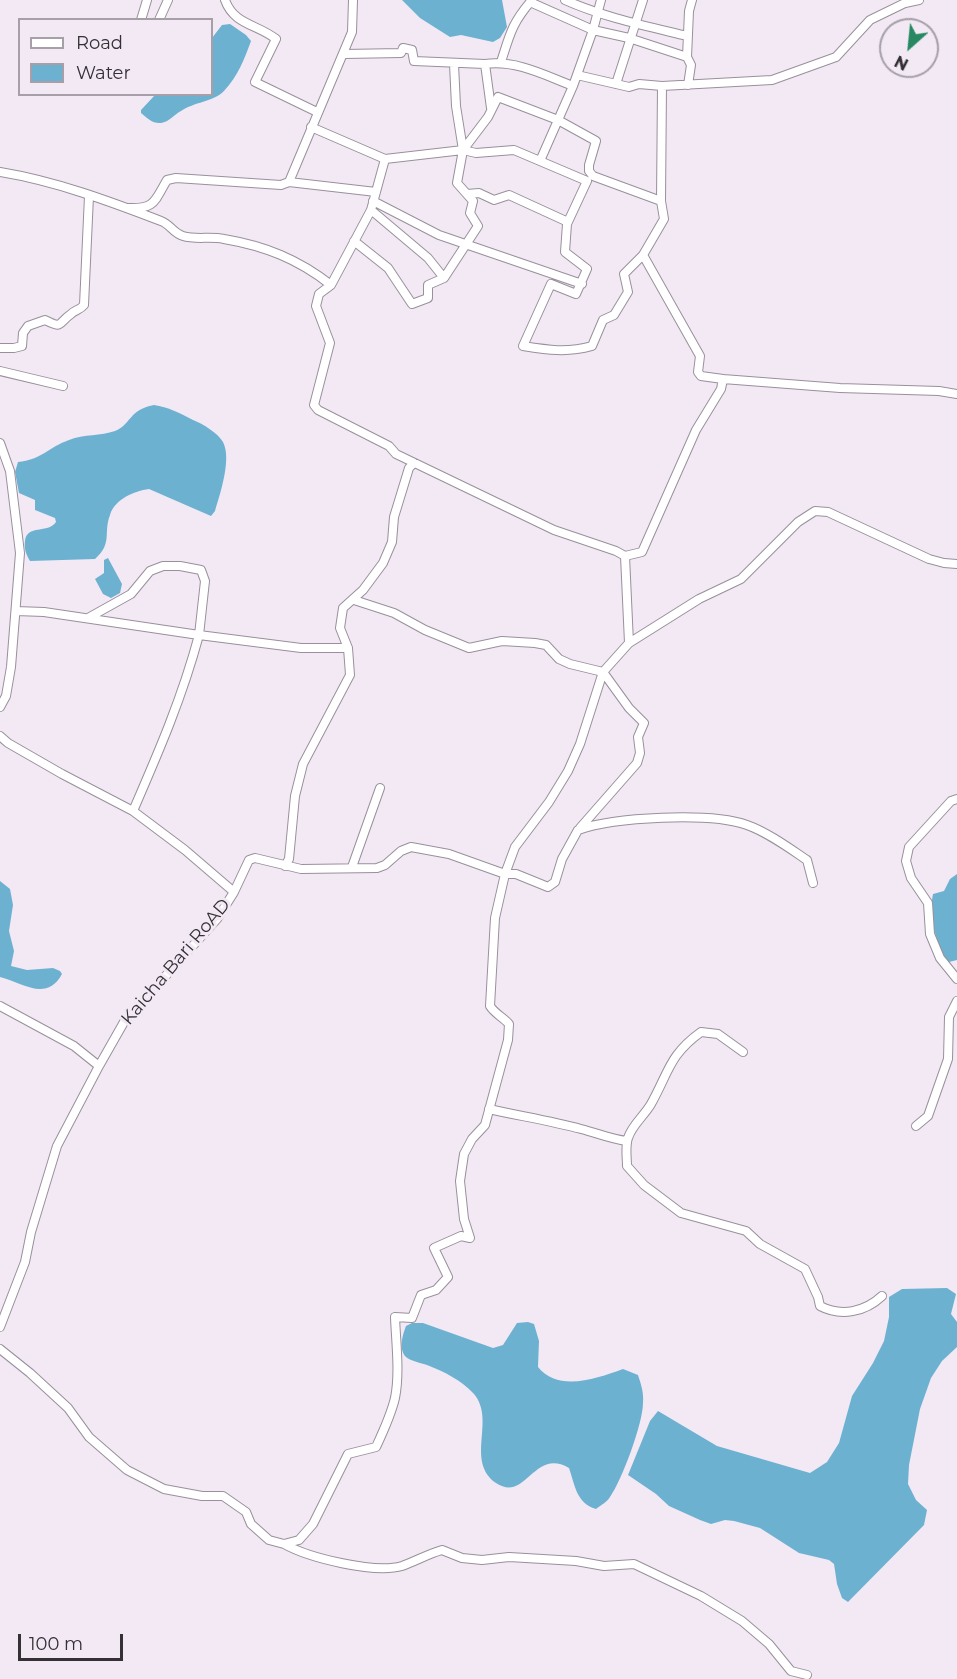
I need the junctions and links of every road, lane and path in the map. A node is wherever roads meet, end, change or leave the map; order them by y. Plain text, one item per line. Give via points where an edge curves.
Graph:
1 (147, 0) edge
2 (168, 0) edge
3 (225, 0) edge
4 (353, 0) edge
5 (565, 0) edge
6 (601, 0) edge
7 (643, 0) edge
8 (692, 0) edge
9 (919, 0) edge
10 (531, 1) edge
11 (597, 11) junction
12 (142, 18) edge
13 (160, 18) edge
14 (635, 23) junction
15 (593, 30) junction
16 (687, 36) junction
17 (629, 38) junction
18 (344, 54) junction
19 (687, 57) junction
20 (501, 62) junction
21 (453, 64) junction
22 (485, 64) junction
23 (577, 75) junction
24 (616, 84) junction
25 (688, 85) junction
26 (573, 86) junction
27 (662, 86) junction
28 (491, 108) junction
29 (317, 112) junction
30 (558, 120) junction
31 (311, 127) junction
32 (463, 150) junction
33 (385, 159) junction
34 (540, 160) junction
35 (0, 172) edge
36 (590, 178) junction
37 (289, 182) junction
38 (467, 194) junction
39 (89, 196) junction
40 (374, 196) junction
41 (662, 201) junction
42 (129, 208) junction
43 (371, 210) junction
44 (568, 222) junction
45 (354, 241) junction
46 (468, 243) junction
47 (643, 255) junction
48 (444, 278) junction
49 (582, 284) junction
50 (331, 285) junction
51 (0, 348) edge
52 (0, 371) edge
53 (723, 379) junction
54 (63, 386) dead end
55 (957, 394) edge
56 (0, 443) edge
57 (2, 456) edge
58 (414, 462) junction
59 (626, 556) junction
60 (957, 564) edge
61 (354, 600) junction
62 (16, 611) junction
63 (87, 618) junction
64 (199, 635) junction
65 (629, 643) junction
66 (348, 648) junction
67 (603, 672) junction
68 (0, 708) edge
69 (0, 736) edge
70 (380, 788) dead end
71 (957, 799) edge
72 (133, 811) junction
73 (578, 830) junction
74 (285, 866) junction
75 (352, 867) junction
76 (505, 874) junction
77 (813, 883) dead end
78 (234, 892) junction
79 (957, 979) edge
80 (957, 1002) edge
81 (0, 1006) edge
82 (743, 1052) dead end
83 (99, 1066) junction
84 (489, 1110) junction
85 (916, 1126) dead end
86 (627, 1141) junction
87 (882, 1296) dead end
88 (0, 1327) edge
89 (0, 1349) edge
90 (284, 1544) junction
91 (807, 1676) dead end

1 - 12 street
2 - 13 street
3 - 29 street via 229,11 243,22 276,39 255,82
4 - 18 street via 352,32
5 - 11 street
6 - 11 street
7 - 14 street
8 - 16 street
9 - 25 street via 870,20 836,57 772,80
10 - 15 street
10 - 20 street via 514,24
11 - 14 street
11 - 15 street
14 - 16 street
14 - 17 street
15 - 17 street
15 - 23 street
16 - 19 street
17 - 19 street
17 - 24 street
18 - 21 street via 401,53 403,48 412,50 414,61
18 - 29 street
19 - 25 street via 691,65
20 - 22 street
20 - 26 street via 526,67
21 - 22 street
21 - 32 street
22 - 28 street
23 - 24 street
23 - 26 street
24 - 27 street
25 - 27 street
26 - 30 street
27 - 41 street
28 - 30 street via 498,97
28 - 32 street
29 - 31 street
30 - 34 street
30 - 36 street via 596,141 589,165
31 - 33 street
31 - 37 street
32 - 33 street
32 - 34 street via 514,150
32 - 38 street via 457,183
33 - 40 street
34 - 36 street
35 - 39 street
36 - 41 street
36 - 44 street
37 - 40 street
37 - 42 street via 281,185 176,178 166,180 154,202 145,209
38 - 44 street via 479,193 494,200 509,195
38 - 46 street via 473,201 470,213 478,226
39 - 42 street
39 - 51 street via 84,305 62,324 56,326 45,320 28,326 22,345
40 - 43 street
40 - 46 street via 439,235
41 - 47 street via 664,219
42 - 50 street via 166,222 176,234 221,238 271,251 308,268
43 - 45 street
43 - 48 street via 428,258
44 - 49 street via 565,252 587,269
45 - 48 street via 388,268 412,304 428,298 428,285
45 - 50 street
46 - 48 street
46 - 49 street
47 - 49 street via 624,274 628,292 614,315 603,320 592,346 573,351 522,346 551,284 576,294
47 - 53 street via 700,356 698,372 701,376
50 - 58 street via 319,294 316,306 330,343 314,405
52 - 54 street
53 - 55 street
53 - 59 street via 642,552
56 - 57 street
57 - 62 street via 10,471 20,554
58 - 59 street via 554,530
58 - 61 street via 383,563
59 - 65 street
60 - 65 street via 929,559 828,512 814,511 741,579 699,599
61 - 66 street via 343,608 340,628
61 - 67 street via 394,613 469,648 502,641 535,643 546,645 570,664
62 - 63 street
62 - 68 street via 11,667
63 - 64 street
63 - 64 street via 131,594 150,571 180,566 201,570 205,580
64 - 66 street via 301,648
64 - 72 street via 186,683
65 - 67 street
66 - 74 street via 350,675 303,764
67 - 73 street via 644,723 638,737 640,753 624,780
67 - 76 street via 568,771 514,847
69 - 72 street, Kaicha Bari RoAD
70 - 75 street
71 - 79 street via 909,847 906,861 911,878 928,903 930,934 940,958
72 - 78 street, Kaicha Bari RoAD
73 - 76 street via 555,882 548,887 516,874
73 - 77 street via 637,819 708,818 747,825 807,860
74 - 75 street
74 - 78 street via 262,859 249,860
75 - 76 street via 377,868 411,847 449,854
76 - 84 street via 495,918 490,1006 509,1024 508,1040
78 - 83 street, Kaicha Bari RoAD via 217,919 124,1022
80 - 85 street via 950,1017 948,1059 928,1116
81 - 83 street via 74,1046
82 - 86 street via 718,1034 701,1032 685,1043
83 - 88 street, Kaicha Bari RoAD via 57,1146 25,1262
84 - 86 street
84 - 90 street via 485,1125 464,1154 460,1181 470,1238 460,1236 434,1248 448,1277 436,1290 421,1295 412,1318 395,1317 395,1398 383,1433 376,1447 348,1454 314,1524 298,1540
86 - 87 street via 627,1166 644,1185 681,1213 746,1232 805,1269 820,1306 846,1313 874,1304
89 - 90 street via 68,1408 89,1437 127,1470 164,1489 223,1496 246,1512 251,1524 269,1540
90 - 91 street via 323,1560 383,1568 402,1566 442,1550 482,1560 509,1557 604,1566 634,1564 734,1616 769,1644 791,1671

